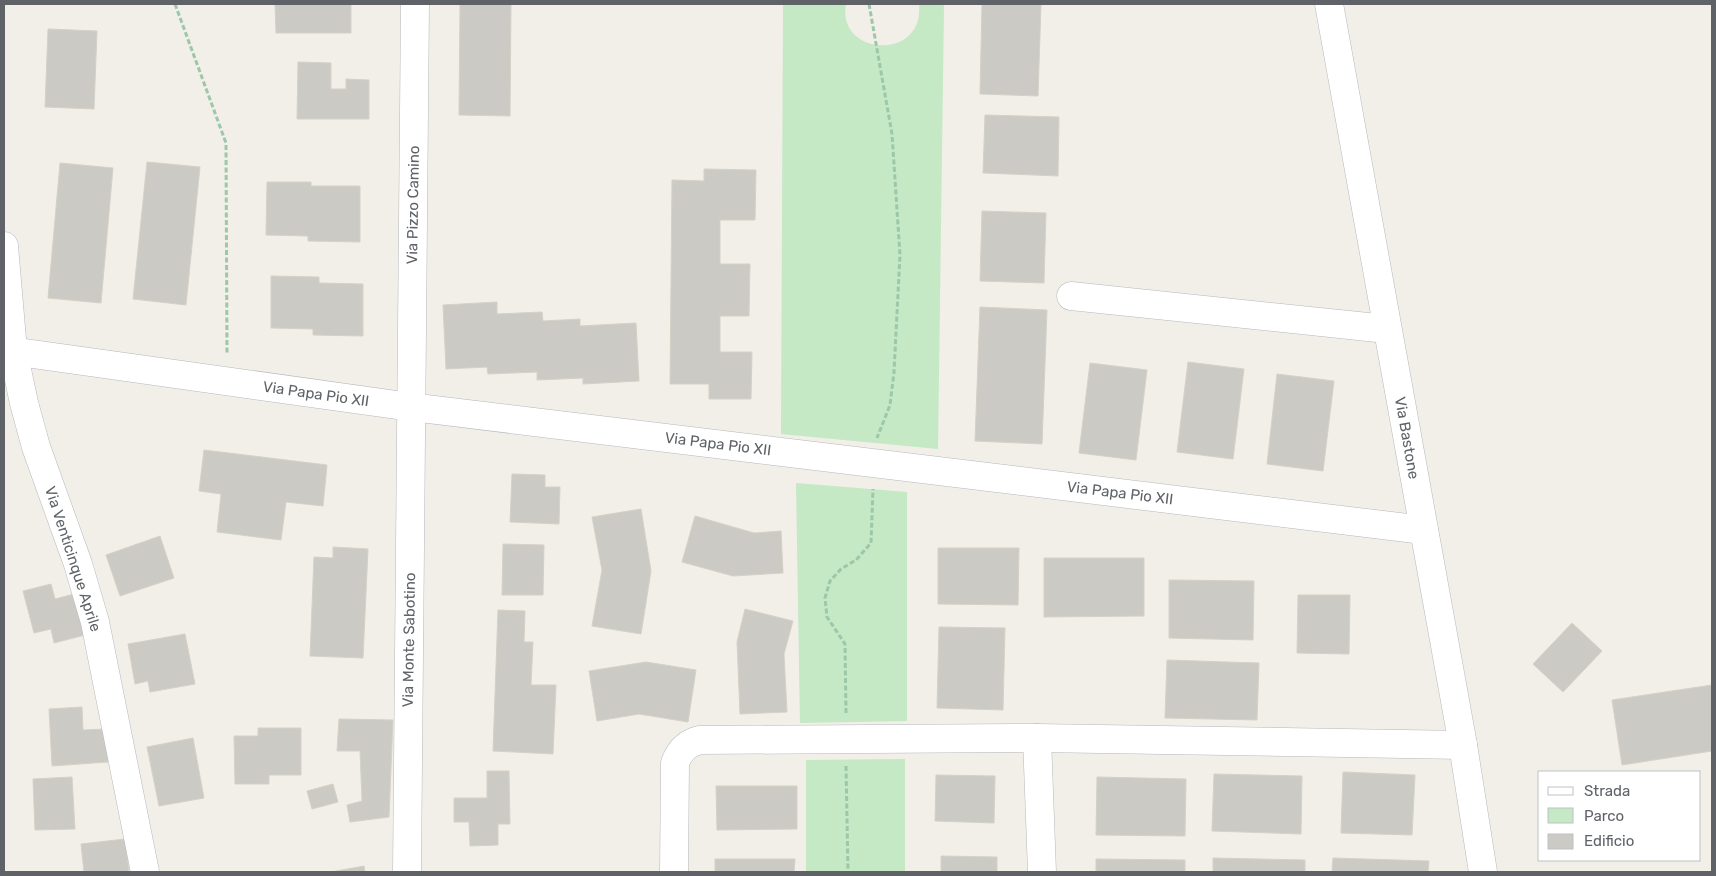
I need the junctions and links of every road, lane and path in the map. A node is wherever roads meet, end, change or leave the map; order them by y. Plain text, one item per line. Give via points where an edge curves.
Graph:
1 (176, 4) edge
2 (415, 4) edge
3 (869, 4) edge
4 (1328, 4) edge
5 (4, 246) edge
6 (1070, 296) dead end
7 (1387, 329) junction
8 (9, 351) edge
9 (227, 381) junction
10 (411, 407) junction
11 (874, 463) junction
12 (1424, 530) junction
13 (1037, 738) junction
14 (846, 739) junction
15 (1463, 745) junction
16 (145, 872) edge
17 (407, 872) edge
18 (674, 872) edge
19 (848, 872) edge
20 (1042, 872) edge
21 (1483, 872) edge

1 - 9 path via 226,143
2 - 10 street, Via Pizzo Camino
3 - 11 path via 892,134 900,255 890,404 875,443
4 - 7 street, Via Bastone
5 - 8 street, Via Venticinque Aprile
6 - 7 street
7 - 12 street, Via Bastone
8 - 9 street, Via Papa Pio XII
8 - 16 street, Via Venticinque Aprile via 32,432 95,622
9 - 10 street, Via Papa Pio XII
10 - 11 street, Via Papa Pio XII
10 - 17 street, Via Monte Sabotino
11 - 12 street, Via Papa Pio XII
11 - 14 path via 870,543 856,560 830,581 825,598 827,618 845,644
12 - 15 street, Via Bastone
13 - 14 street
13 - 15 street
13 - 20 street
14 - 18 street via 700,740 684,748 674,769
14 - 19 path
15 - 21 street, Via Bastone

